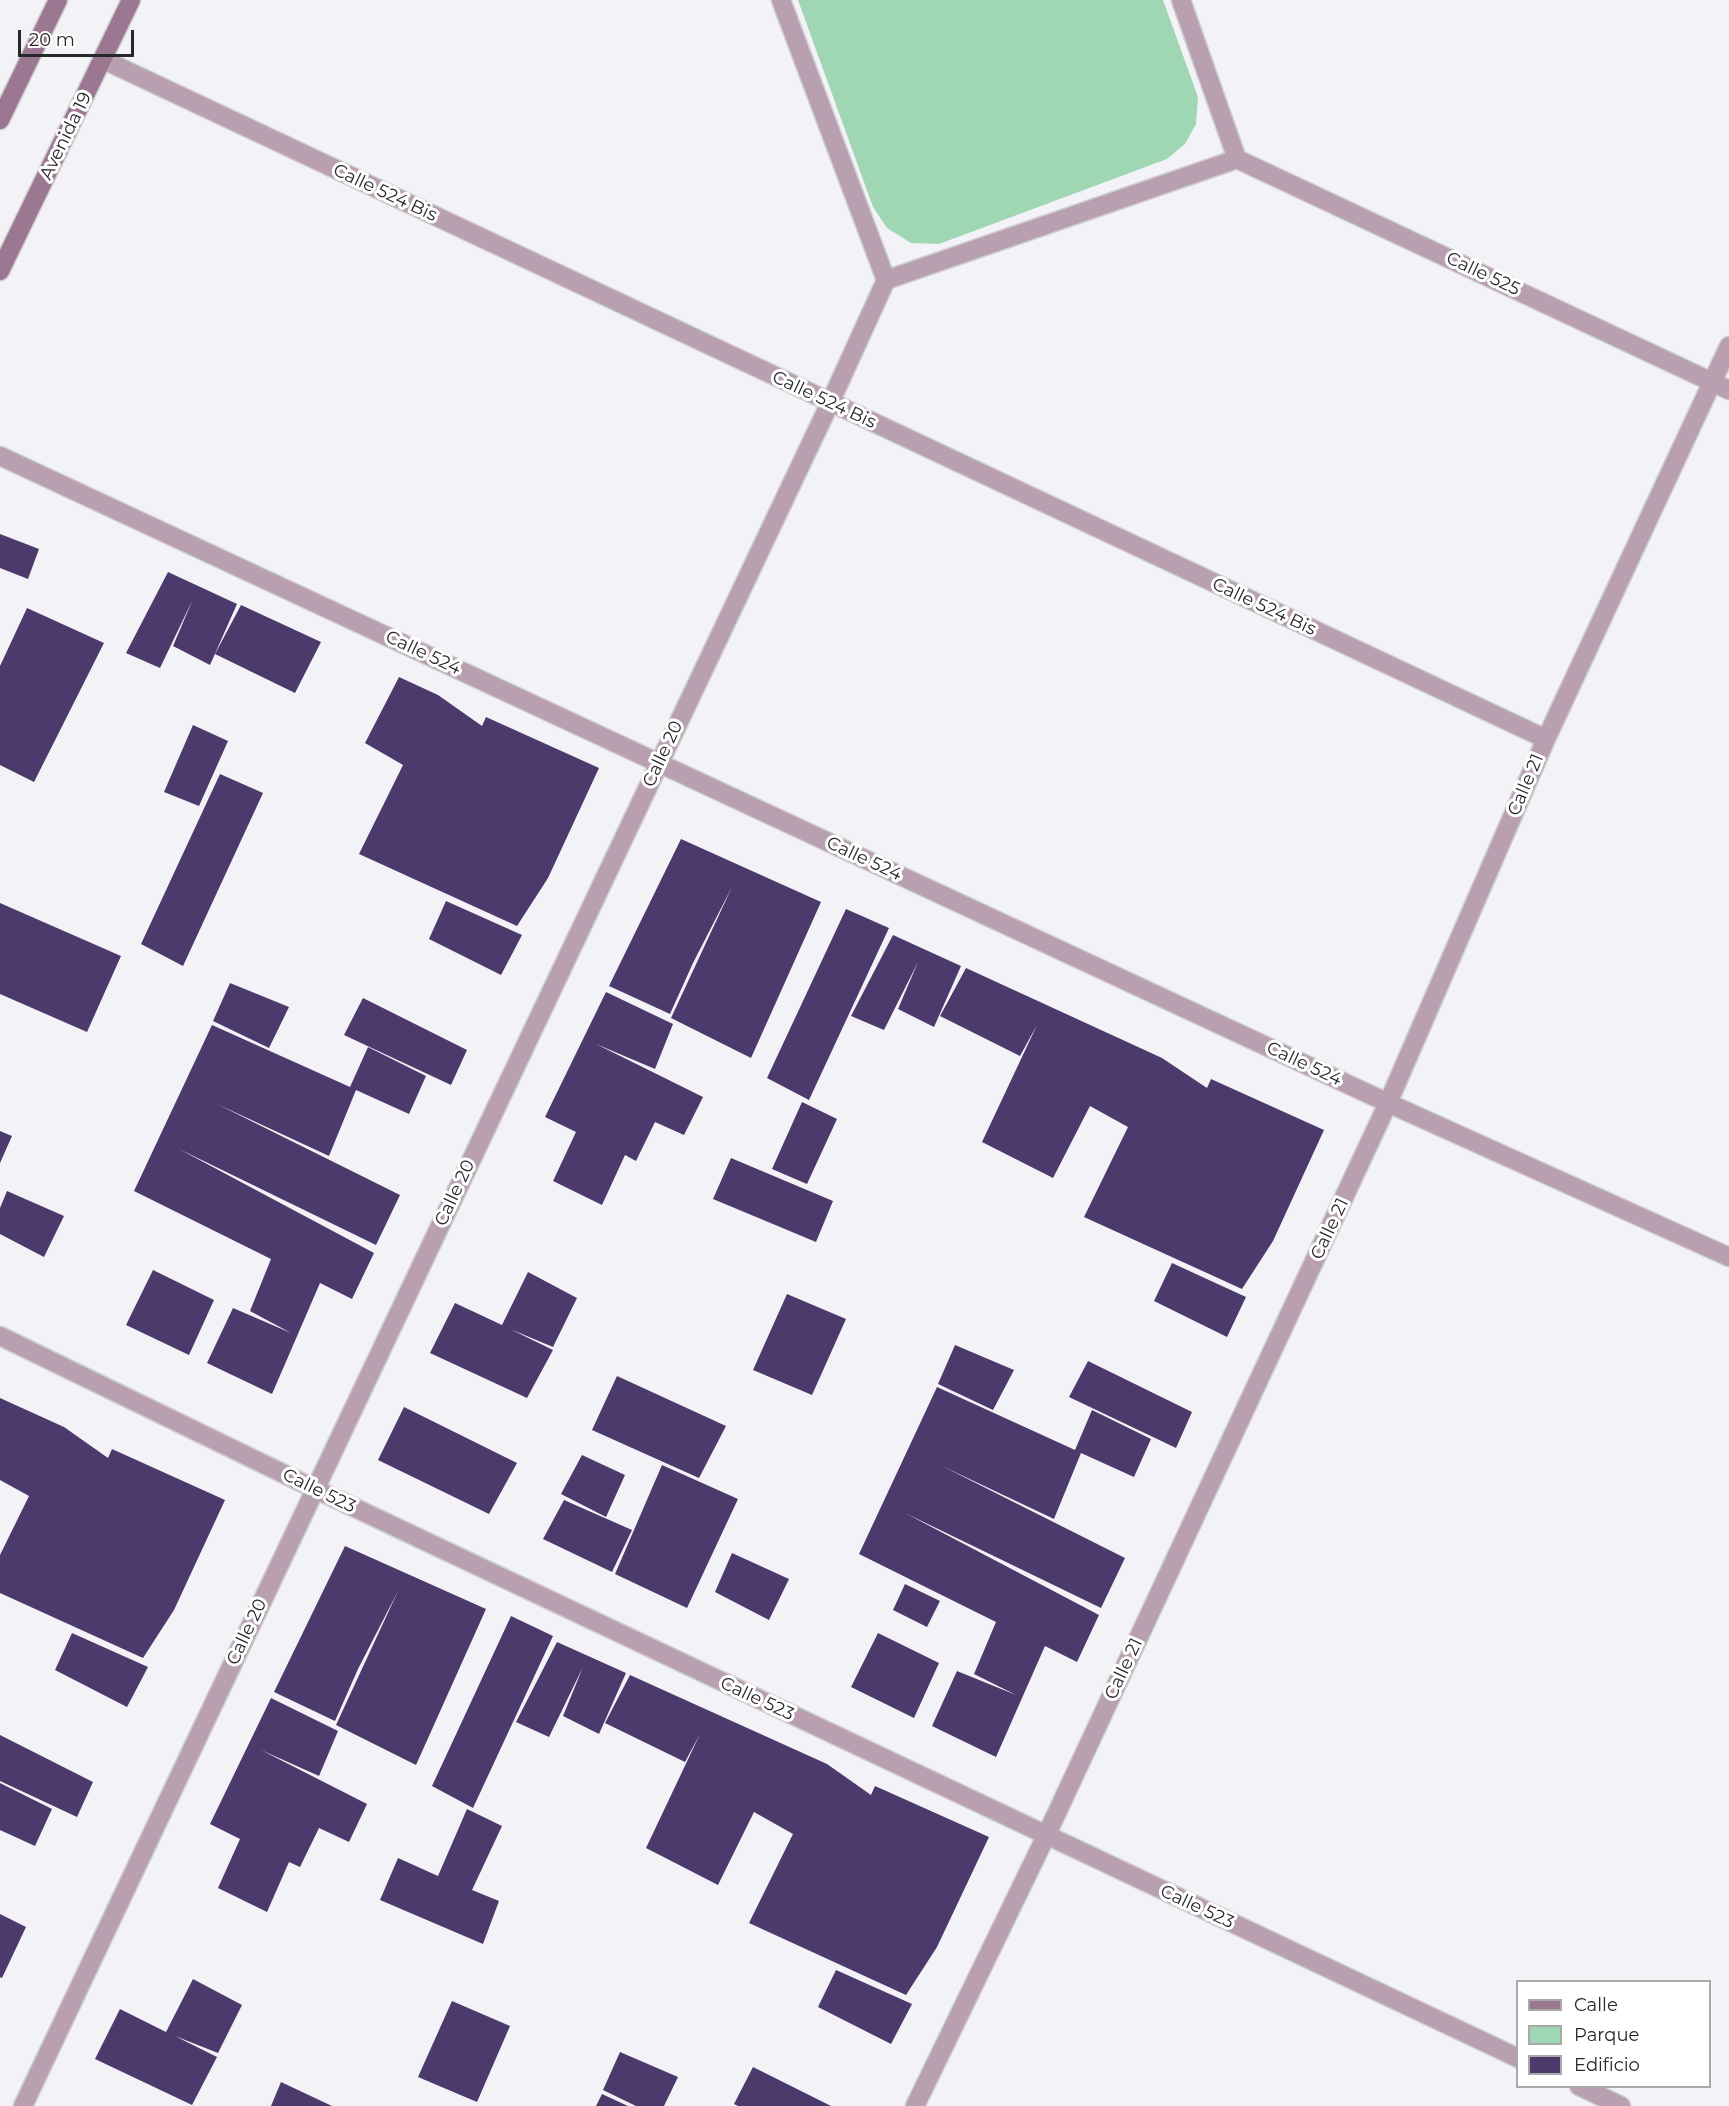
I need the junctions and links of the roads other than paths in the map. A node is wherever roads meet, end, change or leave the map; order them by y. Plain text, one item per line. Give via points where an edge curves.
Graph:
1 (58, 0) edge
2 (131, 0) edge
3 (781, 0) edge
4 (1181, 0) edge
5 (104, 60) junction
6 (0, 120) edge
7 (1237, 159) junction
8 (0, 271) edge
9 (886, 280) junction
10 (1729, 346) edge
11 (1712, 382) junction
12 (1729, 390) edge
13 (830, 403) junction
14 (0, 456) edge
15 (1546, 738) junction
16 (658, 763) junction
17 (1388, 1103) junction
18 (1729, 1257) edge
19 (0, 1336) edge
20 (315, 1489) junction
21 (1046, 1836) junction
22 (1516, 2057) edge
23 (1583, 2088) edge
24 (23, 2106) edge
25 (915, 2106) edge
26 (1621, 2106) edge

1 - 6 main road
2 - 5 main road, Avenida 19
3 - 9 street
4 - 7 street
5 - 8 main road, Avenida 19
5 - 13 street, Calle 524 Bis
7 - 9 street
7 - 11 street, Calle 525
9 - 13 street, Calle 20
10 - 11 street, Calle 21
11 - 12 street, Calle 525
11 - 15 street, Calle 21
13 - 15 street, Calle 524 Bis
13 - 16 street, Calle 20
14 - 16 street, Calle 524
15 - 17 street, Calle 21
16 - 17 street, Calle 524
16 - 20 street, Calle 20
17 - 18 street, Calle 524
17 - 21 street, Calle 21
19 - 20 street, Calle 523
20 - 21 street, Calle 523
20 - 24 street, Calle 20
21 - 22 street, Calle 523
21 - 25 street, Calle 21
23 - 26 street

